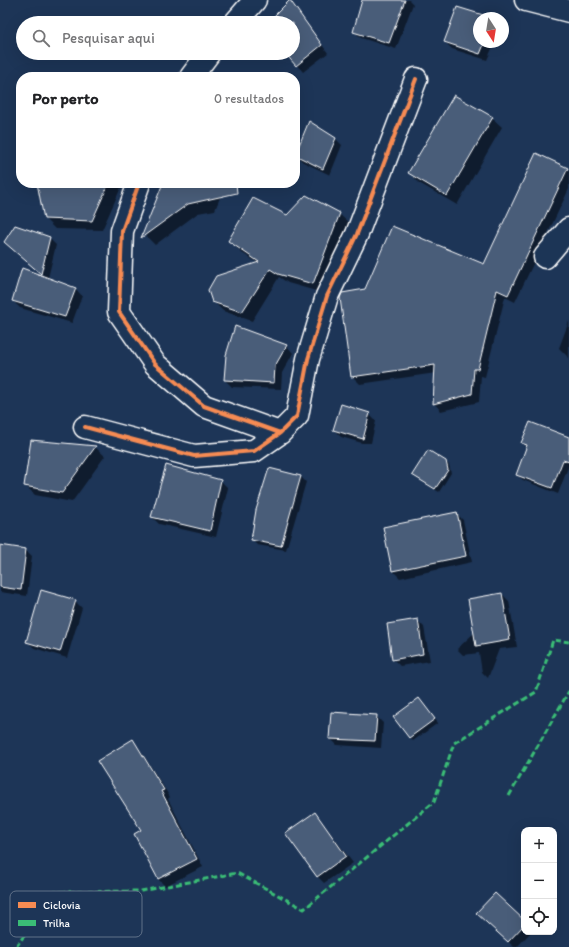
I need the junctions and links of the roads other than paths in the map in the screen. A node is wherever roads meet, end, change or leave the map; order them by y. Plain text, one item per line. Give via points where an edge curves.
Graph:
1 (254, 0) edge
2 (526, 0) edge
3 (569, 11) edge
4 (241, 16) edge
5 (204, 60) edge
6 (195, 72) edge
7 (416, 79) dead end
8 (137, 188) edge
9 (569, 229) edge
10 (545, 257) dead end
11 (85, 427) dead end
12 (280, 433) junction

1 - 4 street
2 - 3 street
5 - 6 street
7 - 12 street via 358,234 327,296 308,359 297,416
8 - 12 street via 122,231 119,312 155,364 204,406
9 - 10 street
11 - 12 street via 194,456 254,451

